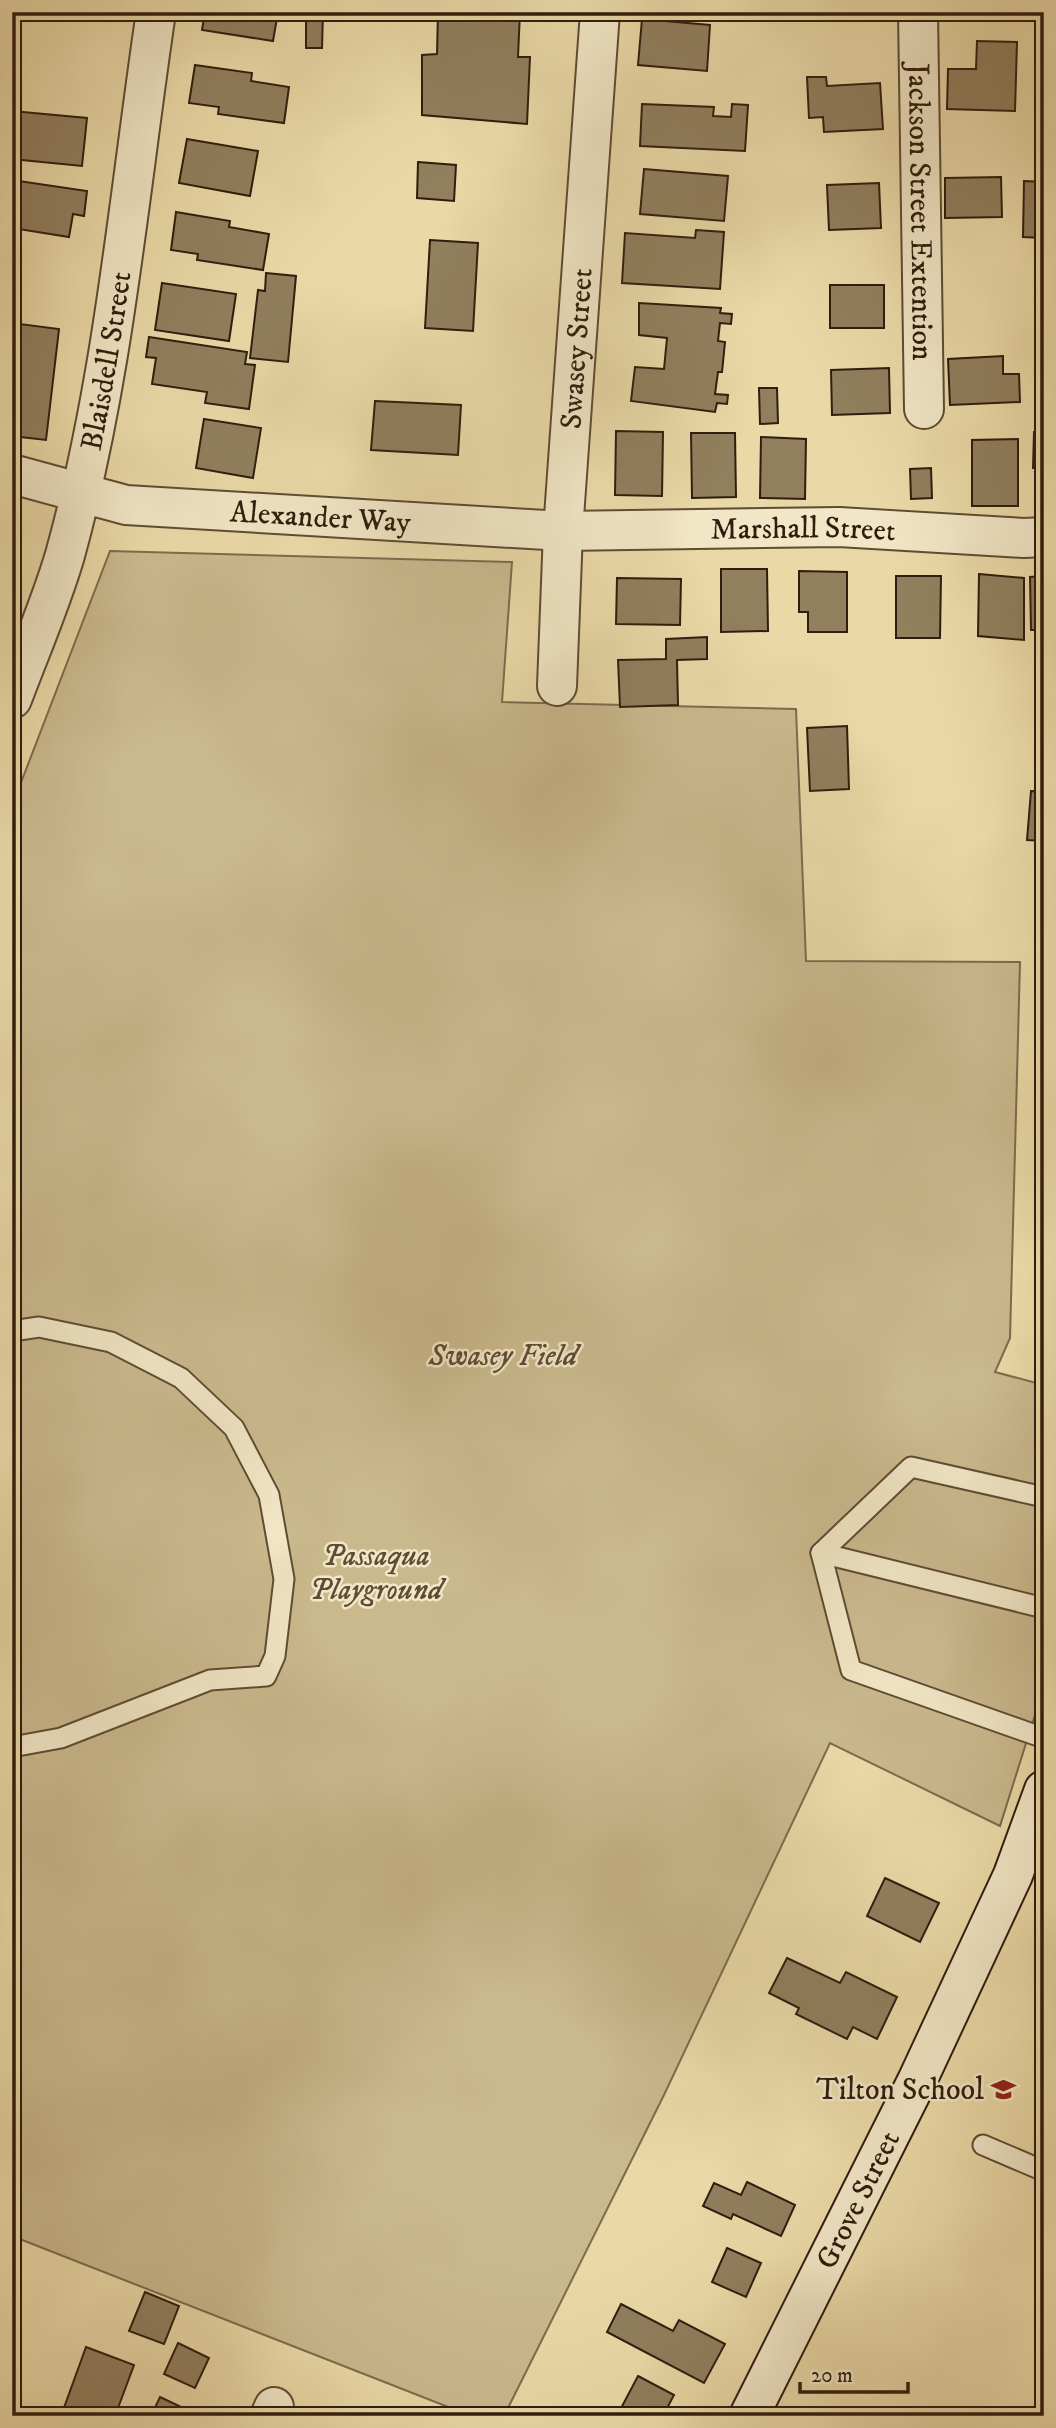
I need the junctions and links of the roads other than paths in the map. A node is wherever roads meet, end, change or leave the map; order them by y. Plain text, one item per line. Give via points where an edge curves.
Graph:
1 (156, 12) edge
2 (600, 12) edge
3 (918, 12) edge
4 (924, 409) dead end
5 (12, 474) edge
6 (81, 491) junction
7 (563, 531) junction
8 (1044, 537) edge
9 (557, 686) dead end
10 (12, 699) edge
11 (12, 1331) edge
12 (1044, 1497) edge
13 (821, 1553) junction
14 (1044, 1608) edge
15 (1044, 1738) edge
16 (12, 1747) edge
17 (1044, 1790) edge
18 (983, 2145) dead end
19 (1044, 2171) edge
20 (748, 2416) edge

1 - 6 street, Blaisdell Street via 105,376
2 - 7 street, Swasey Street
3 - 4 street, Jackson Street Extention
5 - 6 street
6 - 7 street, Alexander Way via 126,505
6 - 10 street, Blaisdell Street via 64,558
7 - 8 street, Marshall Street via 839,527
7 - 9 street, Swasey Street
11 - 16 lane via 39,1326 111,1342 181,1378 234,1429 269,1495 284,1579 275,1656 266,1676 210,1680 61,1738
12 - 13 lane via 911,1467
13 - 14 lane
13 - 15 lane via 852,1670
17 - 20 street, Grove Street via 1013,1875 921,2072
18 - 19 lane

